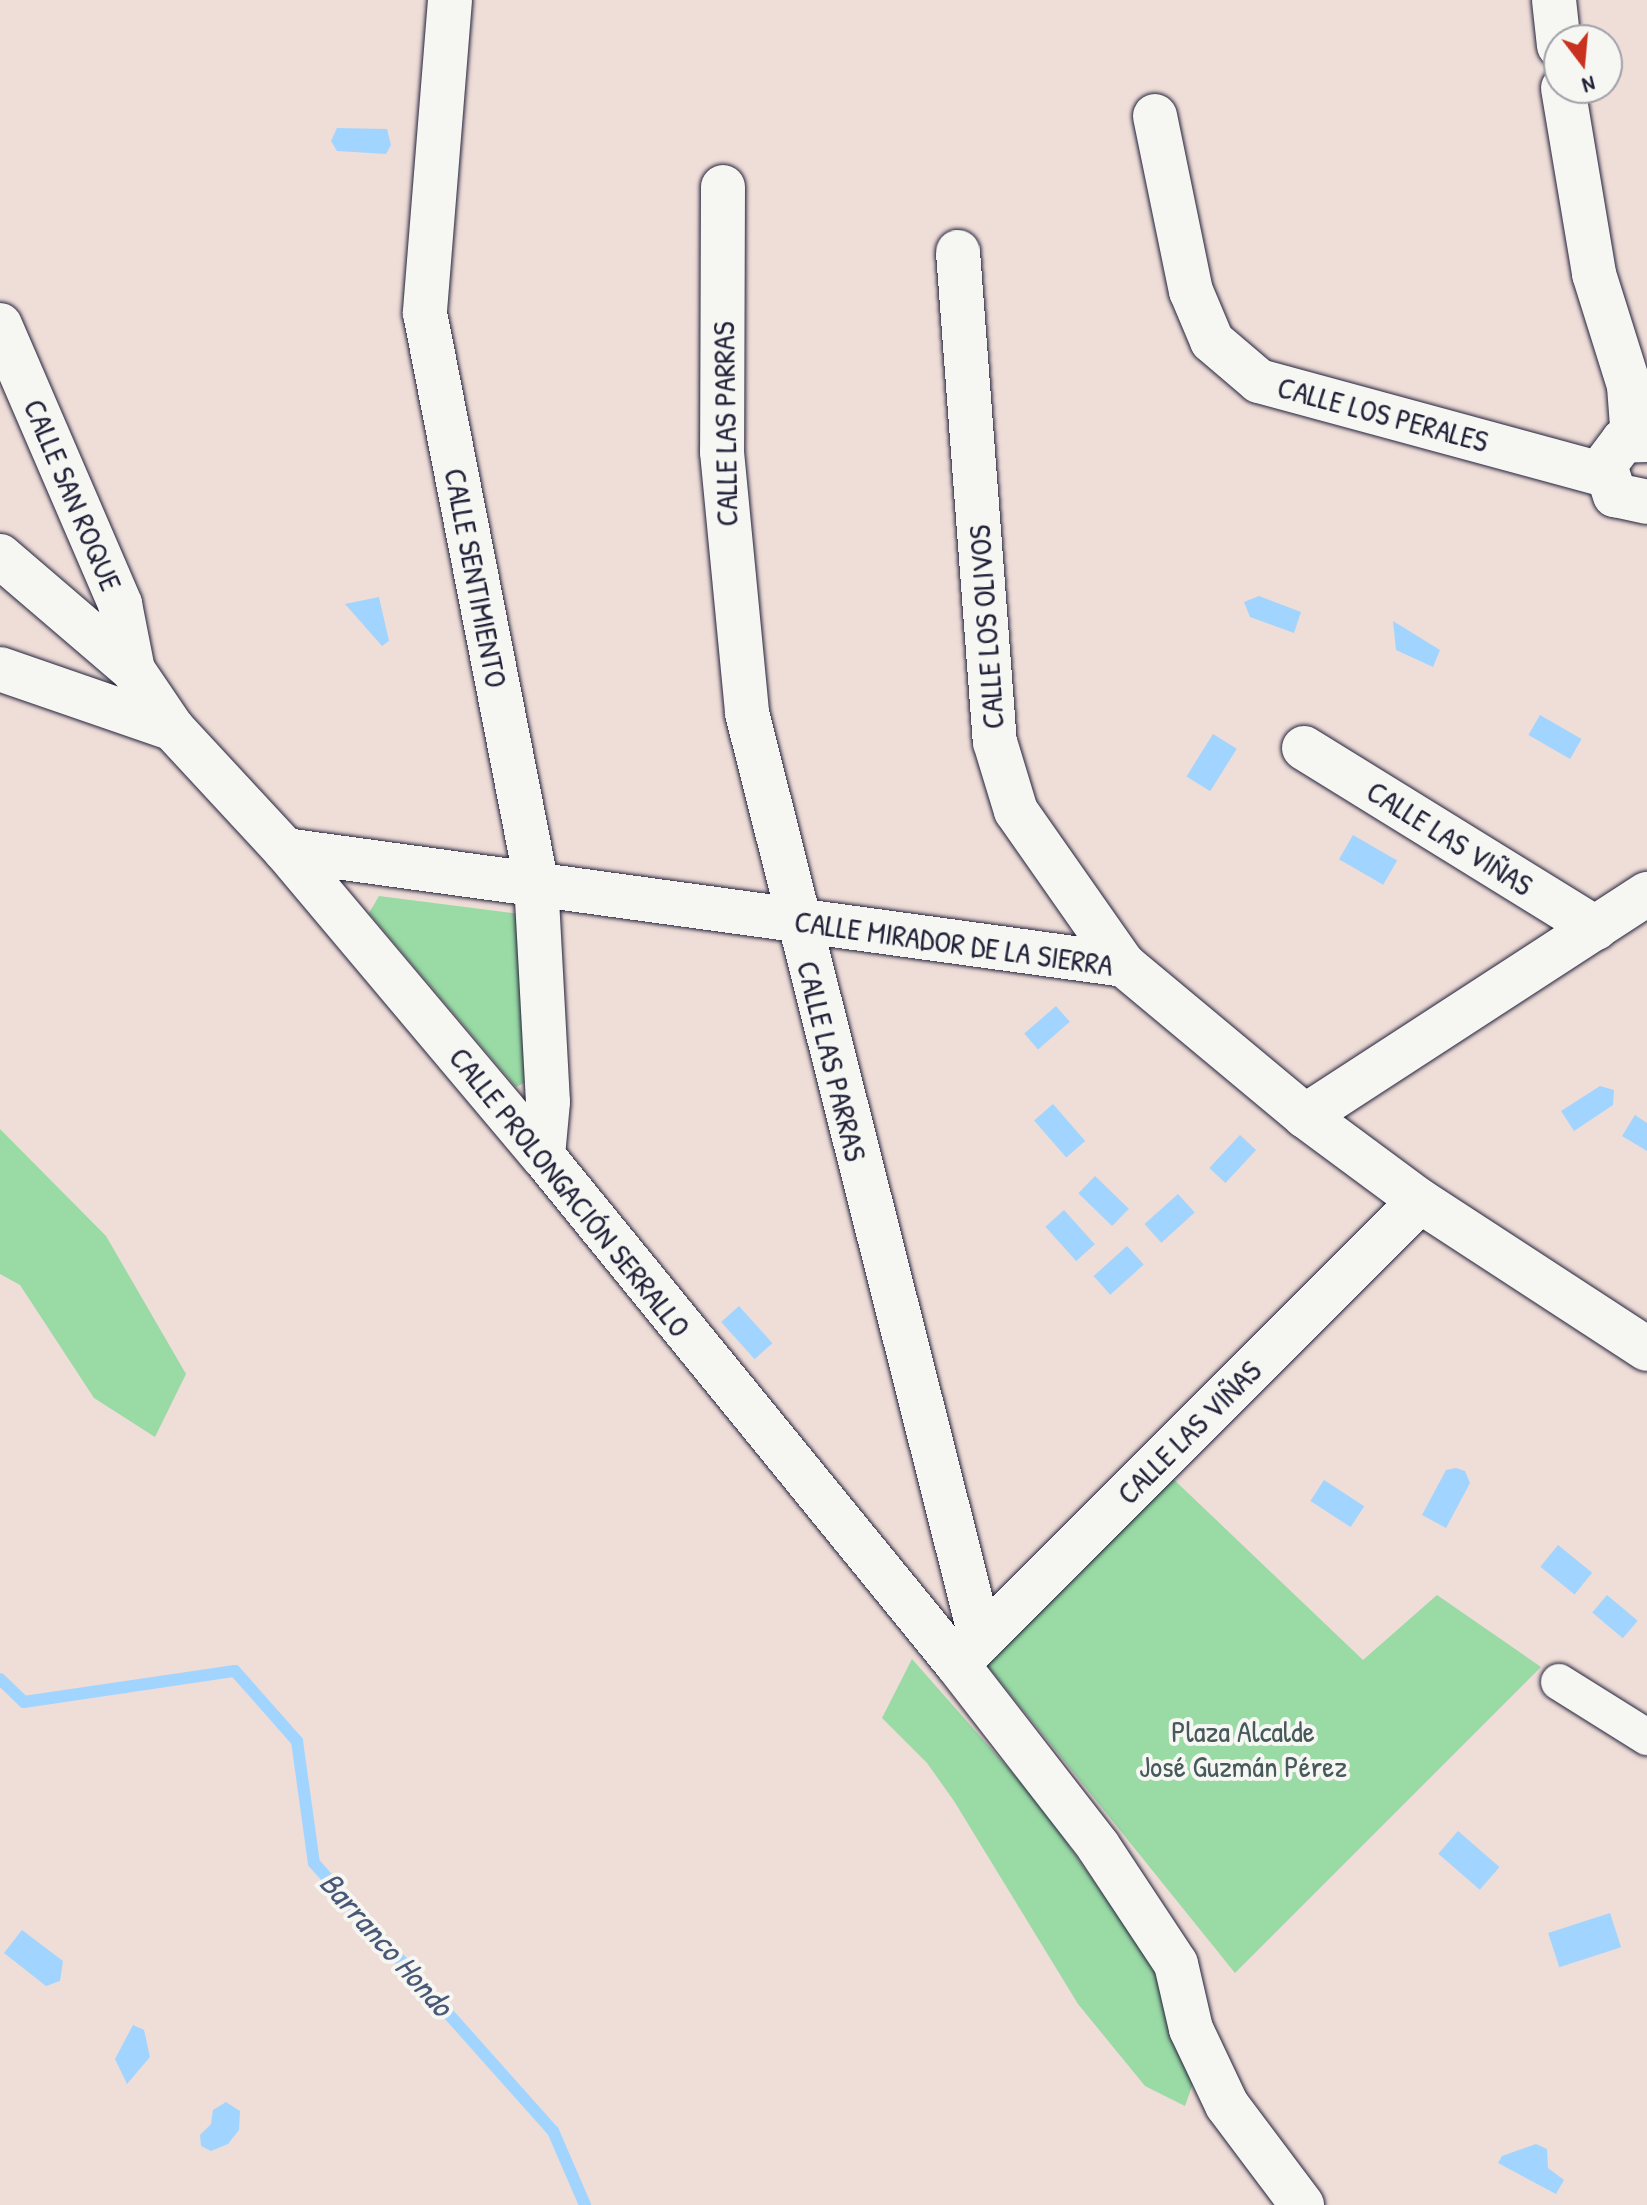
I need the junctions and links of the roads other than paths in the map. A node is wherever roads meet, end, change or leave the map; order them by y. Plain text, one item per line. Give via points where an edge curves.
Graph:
1 (450, 0) edge
2 (1554, 0) edge
3 (1557, 24) edge
4 (1566, 104) edge
5 (1155, 116) dead end
6 (723, 187) dead end
7 (958, 252) dead end
8 (0, 325) edge
9 (1640, 439) edge
10 (1605, 475) junction
11 (1647, 502) edge
12 (0, 556) edge
13 (0, 669) edge
14 (133, 670) junction
15 (173, 729) junction
16 (1304, 748) dead end
17 (285, 850) junction
18 (536, 881) junction
19 (1647, 894) edge
20 (796, 919) junction
21 (1596, 928) junction
22 (1124, 965) junction
23 (1305, 1116) junction
24 (543, 1156) junction
25 (1420, 1201) junction
26 (1647, 1349) edge
27 (969, 1652) junction
28 (1559, 1682) dead end
29 (1647, 1737) edge
30 (1302, 2205) edge

1 - 18 street, CALLE SENTIMIENTO via 425,313
2 - 3 street
4 - 9 street via 1594,274
5 - 10 street, CALLE LOS PERALES via 1191,291 1212,341 1259,381
6 - 20 street, CALLE LAS PARRAS via 722,452 730,570 747,713
7 - 22 street, CALLE LOS OLIVOS via 995,742 1016,811
8 - 14 street, CALLE SAN ROQUE via 120,604
9 - 10 street via 1608,455
10 - 11 street via 1615,495
12 - 14 street
13 - 15 street
14 - 15 street, CALLE PROLONGACIÓN SERRALLO
15 - 17 street, CALLE PROLONGACIÓN SERRALLO
16 - 21 street, CALLE LAS VIÑAS
17 - 18 street, CALLE MIRADOR DE LA SIERRA
17 - 24 street, CALLE PROLONGACIÓN SERRALLO
18 - 20 street, CALLE MIRADOR DE LA SIERRA
18 - 24 street, CALLE SENTIMIENTO via 548,1102
19 - 21 street
20 - 22 street, CALLE MIRADOR DE LA SIERRA
20 - 27 street, CALLE LAS PARRAS
21 - 23 street
22 - 23 street, CALLE MIRADOR DE LA SIERRA
23 - 25 street, CALLE MIRADOR DE LA SIERRA
24 - 27 street, CALLE PROLONGACIÓN SERRALLO
25 - 26 street, CALLE MIRADOR DE LA SIERRA
25 - 27 street, CALLE LAS VIÑAS
27 - 30 street, CALLE PROLONGACIÓN SERRALLO via 1176,1964 1191,2029 1227,2105
28 - 29 street

